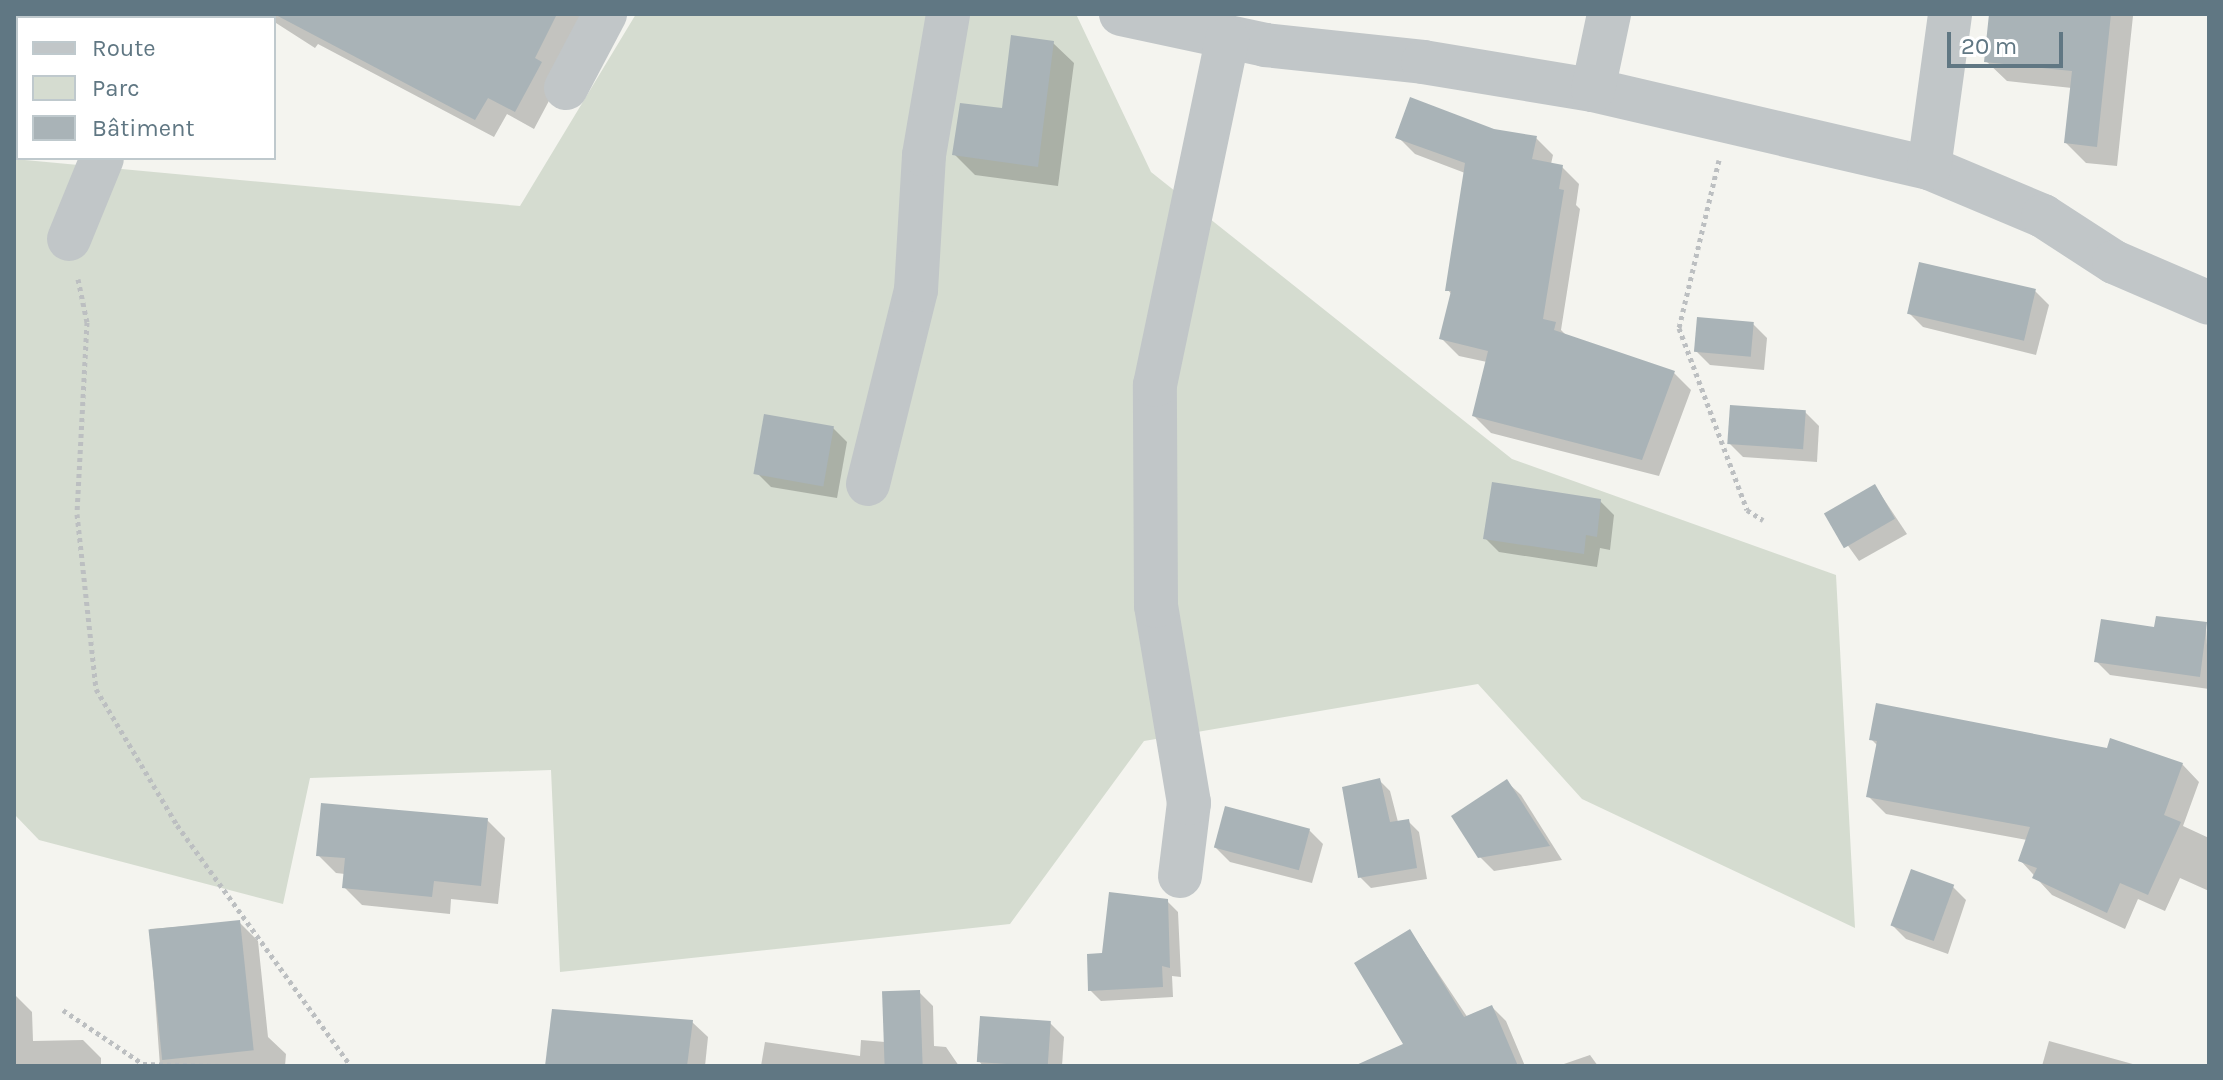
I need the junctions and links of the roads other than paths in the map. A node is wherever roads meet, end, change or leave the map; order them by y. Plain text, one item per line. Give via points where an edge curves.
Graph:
1 (605, 14) edge
2 (948, 14) edge
3 (1121, 14) edge
4 (1609, 14) edge
5 (1950, 14) edge
6 (1227, 39) junction
7 (566, 88) dead end
8 (1593, 90) junction
9 (101, 160) edge
10 (1929, 168) junction
11 (69, 239) road end
12 (2209, 303) edge
13 (868, 484) dead end
14 (1180, 876) dead end

1 - 7 street
2 - 13 street via 924,155 916,290
3 - 6 street
4 - 8 street
5 - 10 street
6 - 8 street via 1423,62
6 - 14 street via 1155,385 1156,606 1189,803
8 - 10 street
9 - 11 street
10 - 12 street via 2043,216 2114,262

